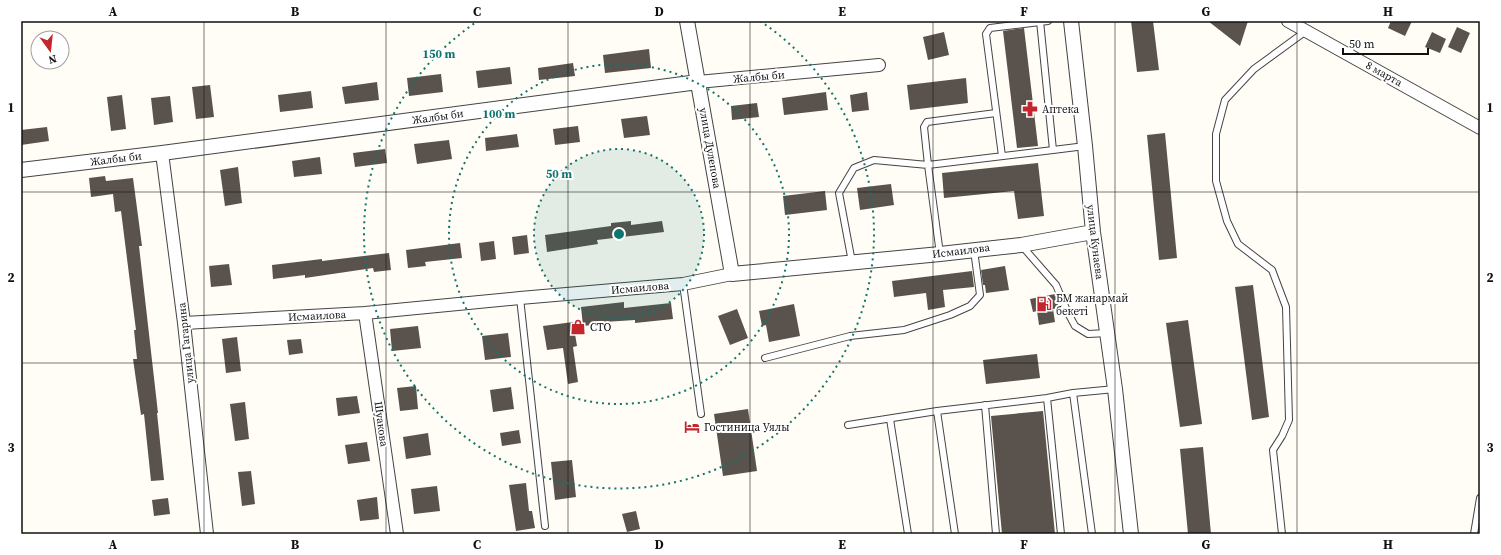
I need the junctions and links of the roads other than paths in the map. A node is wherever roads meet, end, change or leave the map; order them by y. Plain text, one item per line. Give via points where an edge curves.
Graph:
1 (687, 21) edge
2 (1040, 21) edge
3 (1048, 21) edge
4 (1071, 21) edge
5 (1288, 21) edge
6 (1306, 32) junction
7 (879, 65) dead end
8 (698, 82) junction
9 (996, 113) junction
10 (1480, 128) edge
11 (1085, 146) junction
12 (1053, 150) junction
13 (162, 153) junction
14 (1002, 156) junction
15 (928, 165) junction
16 (21, 170) edge
17 (1093, 232) junction
18 (1021, 245) junction
19 (974, 250) junction
20 (940, 254) junction
21 (852, 263) junction
22 (732, 274) junction
23 (683, 284) junction
24 (520, 298) junction
25 (366, 313) junction
26 (184, 323) junction
27 (1108, 333) junction
28 (765, 358) dead end
29 (1115, 389) junction
30 (1073, 393) junction
31 (1047, 398) junction
32 (985, 405) junction
33 (937, 411) junction
34 (701, 414) dead end
35 (890, 419) junction
36 (848, 425) dead end
37 (1480, 498) edge
38 (545, 526) dead end
39 (207, 534) edge
40 (397, 534) edge
41 (908, 534) edge
42 (955, 534) edge
43 (996, 534) edge
44 (1061, 534) edge
45 (1092, 534) edge
46 (1131, 534) edge
47 (1282, 534) edge
48 (1474, 534) edge

1 - 8 street, улица Дулепова
2 - 3 lane
2 - 9 lane via 990,28 986,34
2 - 12 lane
4 - 11 street, улица Кунаева
5 - 6 street, 8 марта
6 - 10 street, 8 марта
6 - 47 lane via 1254,69 1224,100 1216,134 1216,181 1227,222 1238,244 1272,270 1286,307 1289,420 1273,450
7 - 8 street, Жалбы би
8 - 13 street, Жалбы би
8 - 22 street, улица Дулепова
9 - 14 lane
9 - 15 lane via 927,122 924,127
11 - 12 lane
11 - 17 street, улица Кунаева
12 - 14 lane
13 - 16 street, Жалбы би
13 - 26 street, улица Гагарина
14 - 15 lane
15 - 20 lane
15 - 21 lane via 874,160 854,168 839,193
17 - 18 street, Исмаилова
17 - 27 street, улица Кунаева
18 - 19 street, Исмаилова
18 - 27 lane via 1056,285 1075,326 1088,334
19 - 20 street, Исмаилова
19 - 28 lane via 980,295 970,306 904,330 850,336
20 - 21 street, Исмаилова
21 - 22 street, Исмаилова
22 - 23 street, Исмаилова
23 - 24 street, Исмаилова
23 - 34 lane
24 - 25 street, Исмаилова
24 - 38 lane
25 - 26 street, Исмаилова
25 - 40 street, Шуакова
26 - 39 street, улица Гагарина
27 - 29 street, улица Кунаева
29 - 30 lane
29 - 46 street, улица Кунаева
30 - 31 lane
30 - 45 lane
31 - 32 lane
31 - 44 lane
32 - 33 lane
32 - 43 lane
33 - 35 lane
33 - 42 lane
35 - 36 lane
35 - 41 lane
37 - 48 lane

